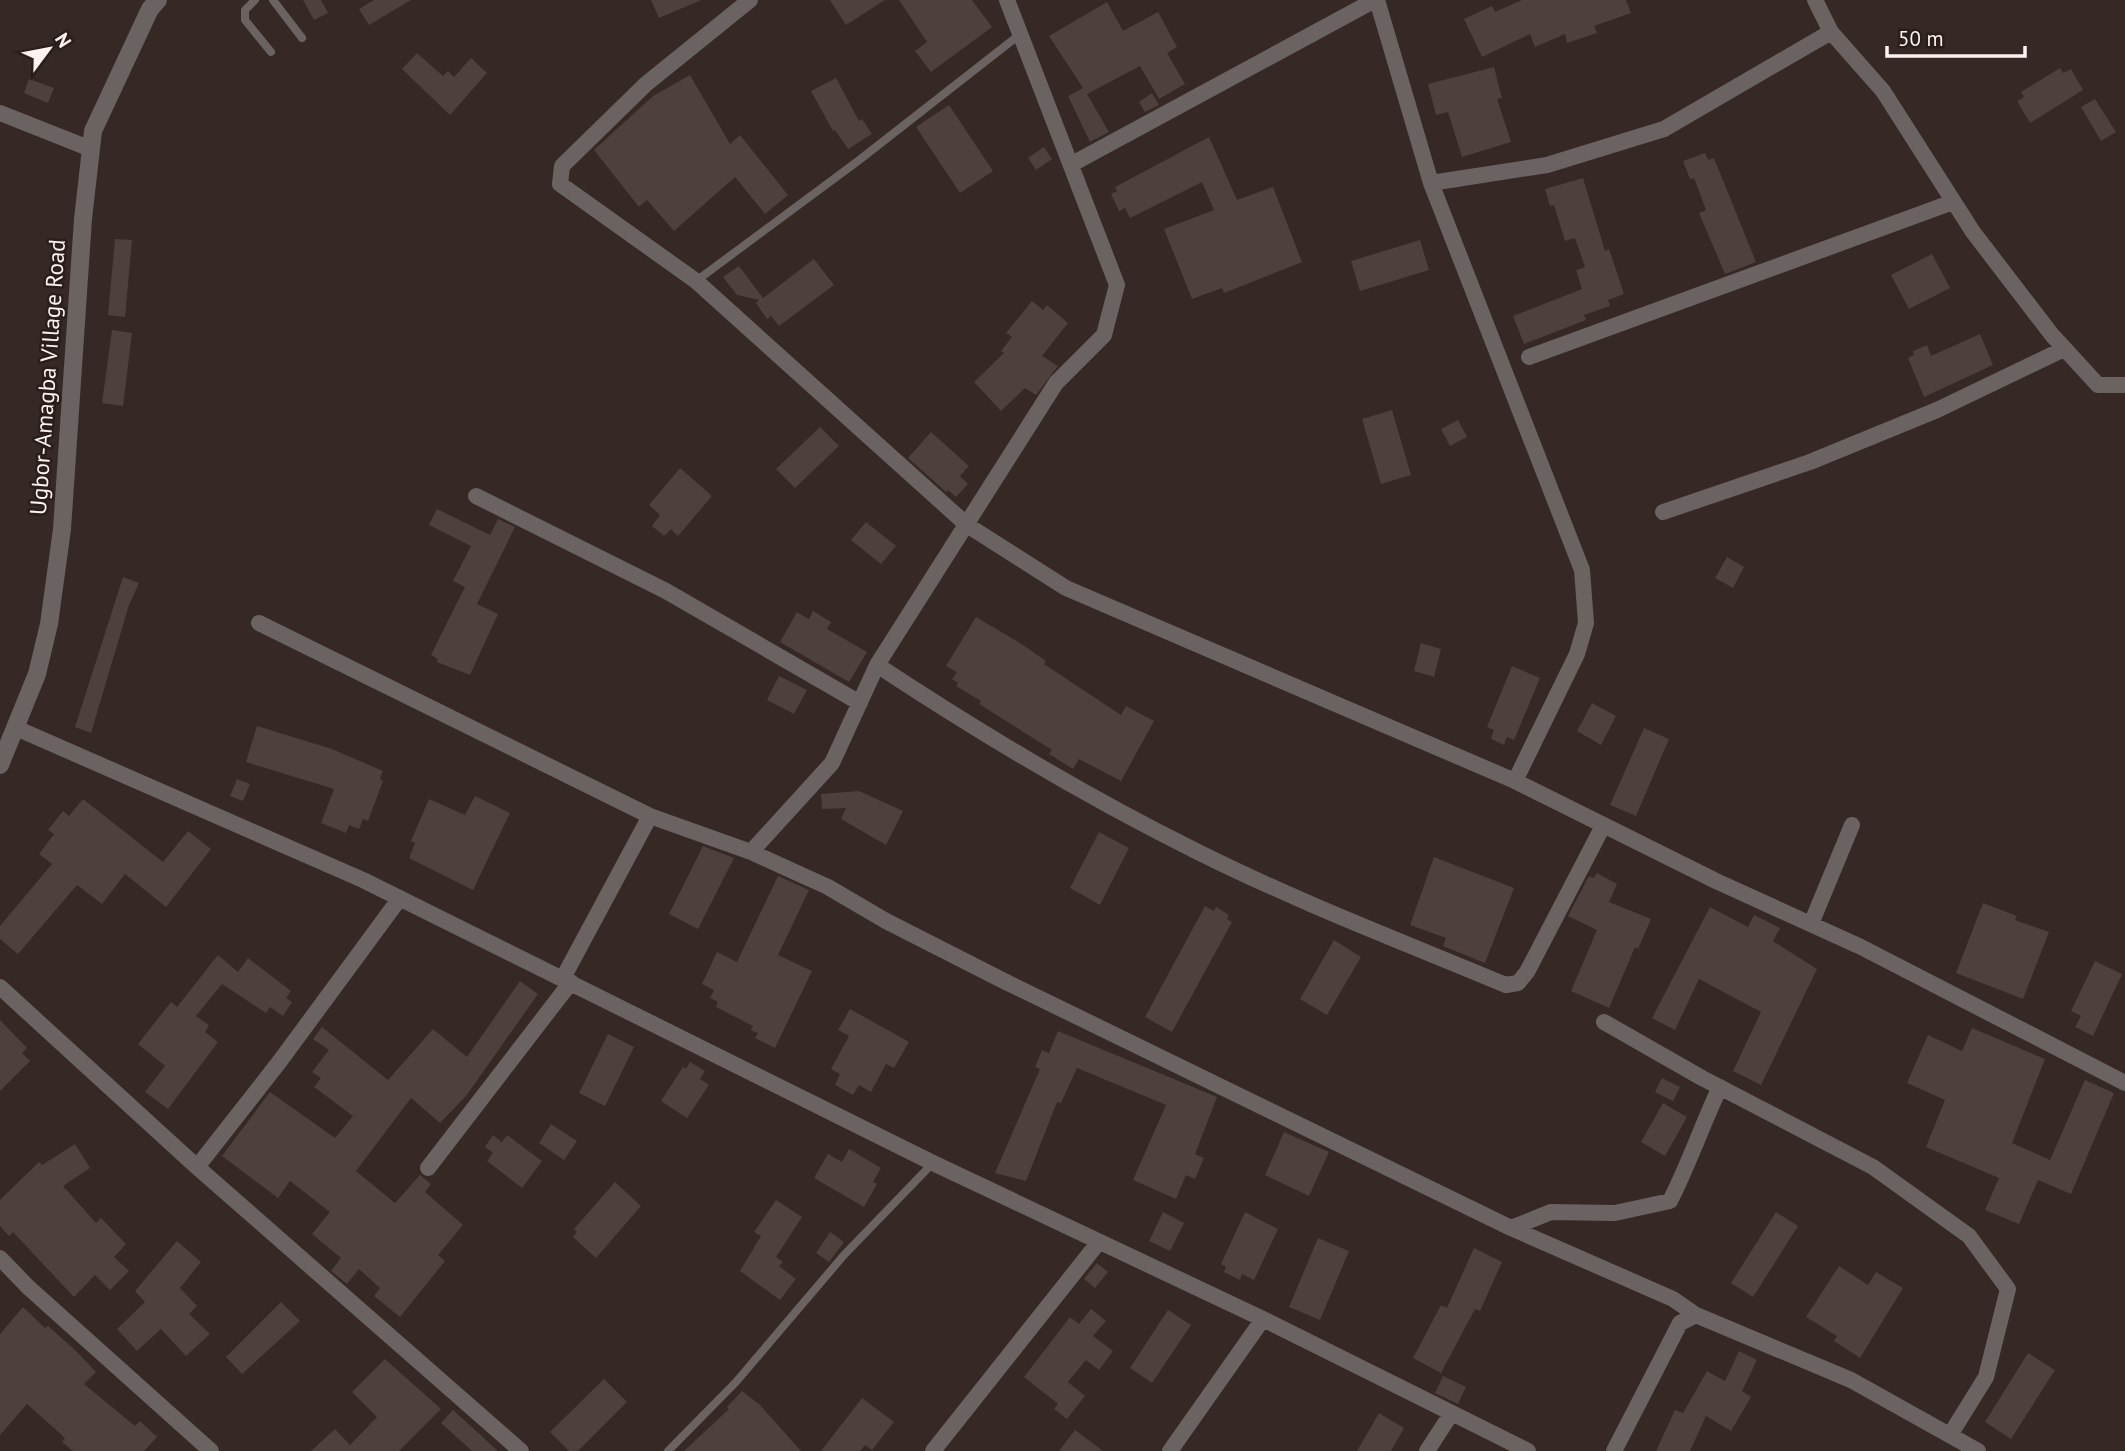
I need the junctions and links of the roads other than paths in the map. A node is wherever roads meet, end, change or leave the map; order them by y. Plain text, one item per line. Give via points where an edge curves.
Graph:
1 (158, 0) edge
2 (255, 0) edge
3 (273, 0) edge
4 (750, 0) edge
5 (1376, 0) edge
6 (1815, 0) edge
7 (1010, 2) edge
8 (1831, 32) junction
9 (1018, 36) junction
10 (302, 38) dead end
11 (271, 52) dead end
12 (0, 113) edge
13 (91, 149) junction
14 (1073, 164) junction
15 (1431, 183) junction
16 (1953, 202) junction
17 (696, 281) junction
18 (2064, 349) junction
19 (1529, 357) dead end
20 (2125, 385) edge
21 (476, 496) dead end
22 (1663, 512) dead end
23 (967, 525) junction
24 (259, 623) dead end
25 (877, 665) junction
26 (860, 703) junction
27 (16, 728) junction
28 (0, 765) edge
29 (1515, 781) junction
30 (650, 817) junction
31 (1852, 825) dead end
32 (1603, 826) junction
33 (751, 852) junction
34 (400, 898) junction
35 (1811, 924) junction
36 (567, 980) junction
37 (0, 987) edge
38 (1604, 1022) dead end
39 (2125, 1083) edge
40 (1720, 1087) junction
41 (933, 1163) junction
42 (197, 1167) junction
43 (428, 1168) dead end
44 (1511, 1228) junction
45 (1098, 1244) junction
46 (0, 1258) edge
47 (1696, 1315) junction
48 (1263, 1319) junction
49 (1451, 1414) junction
50 (1950, 1435) junction
51 (211, 1451) edge
52 (521, 1451) edge
53 (668, 1451) edge
54 (933, 1451) edge
55 (1170, 1451) edge
56 (1427, 1451) edge
57 (1528, 1451) edge
58 (1614, 1451) edge
59 (1978, 1451) edge

1 - 13 street, Ugbor-Amagba Village Road via 93,131
2 - 11 lane via 245,10 245,20
3 - 10 lane
4 - 17 street via 646,85 562,166 560,184
5 - 14 street
5 - 15 street
6 - 8 street
7 - 9 street
8 - 15 street via 1664,129 1548,165
8 - 16 street via 1883,91
9 - 14 street
9 - 17 lane
12 - 13 street
13 - 27 street, Ugbor-Amagba Village Road via 62,529 49,624 37,674
14 - 23 street via 1117,285 1104,335 1056,383
15 - 29 street via 1582,570 1586,623 1577,654
16 - 18 street
16 - 19 street
17 - 23 street
18 - 20 street via 2098,385
18 - 22 street via 1912,421
21 - 26 street via 666,591
23 - 25 street
23 - 29 street via 1066,588
24 - 30 street
25 - 26 street
25 - 32 street via 1075,787 1198,852 1506,985 1518,983 1527,972
26 - 33 street via 832,763
27 - 28 street, Ugbor-Amagba Village Road
27 - 34 street
29 - 32 street
30 - 33 street
30 - 36 street
31 - 35 street
32 - 35 street
33 - 44 street via 828,887 1002,981
34 - 36 street
34 - 42 street
35 - 39 street
36 - 41 street
36 - 43 street
37 - 42 street
38 - 40 street
40 - 44 street via 1670,1201 1615,1213 1551,1212
40 - 50 street via 1873,1167 1925,1203 1969,1236 2008,1289 1986,1377
41 - 45 street
41 - 53 lane
42 - 52 street
44 - 47 street via 1673,1299
45 - 48 street
45 - 54 street
46 - 51 street
47 - 50 street via 1851,1380
47 - 58 street via 1679,1323
48 - 49 street
48 - 55 street
49 - 56 street
49 - 57 street
50 - 59 street

